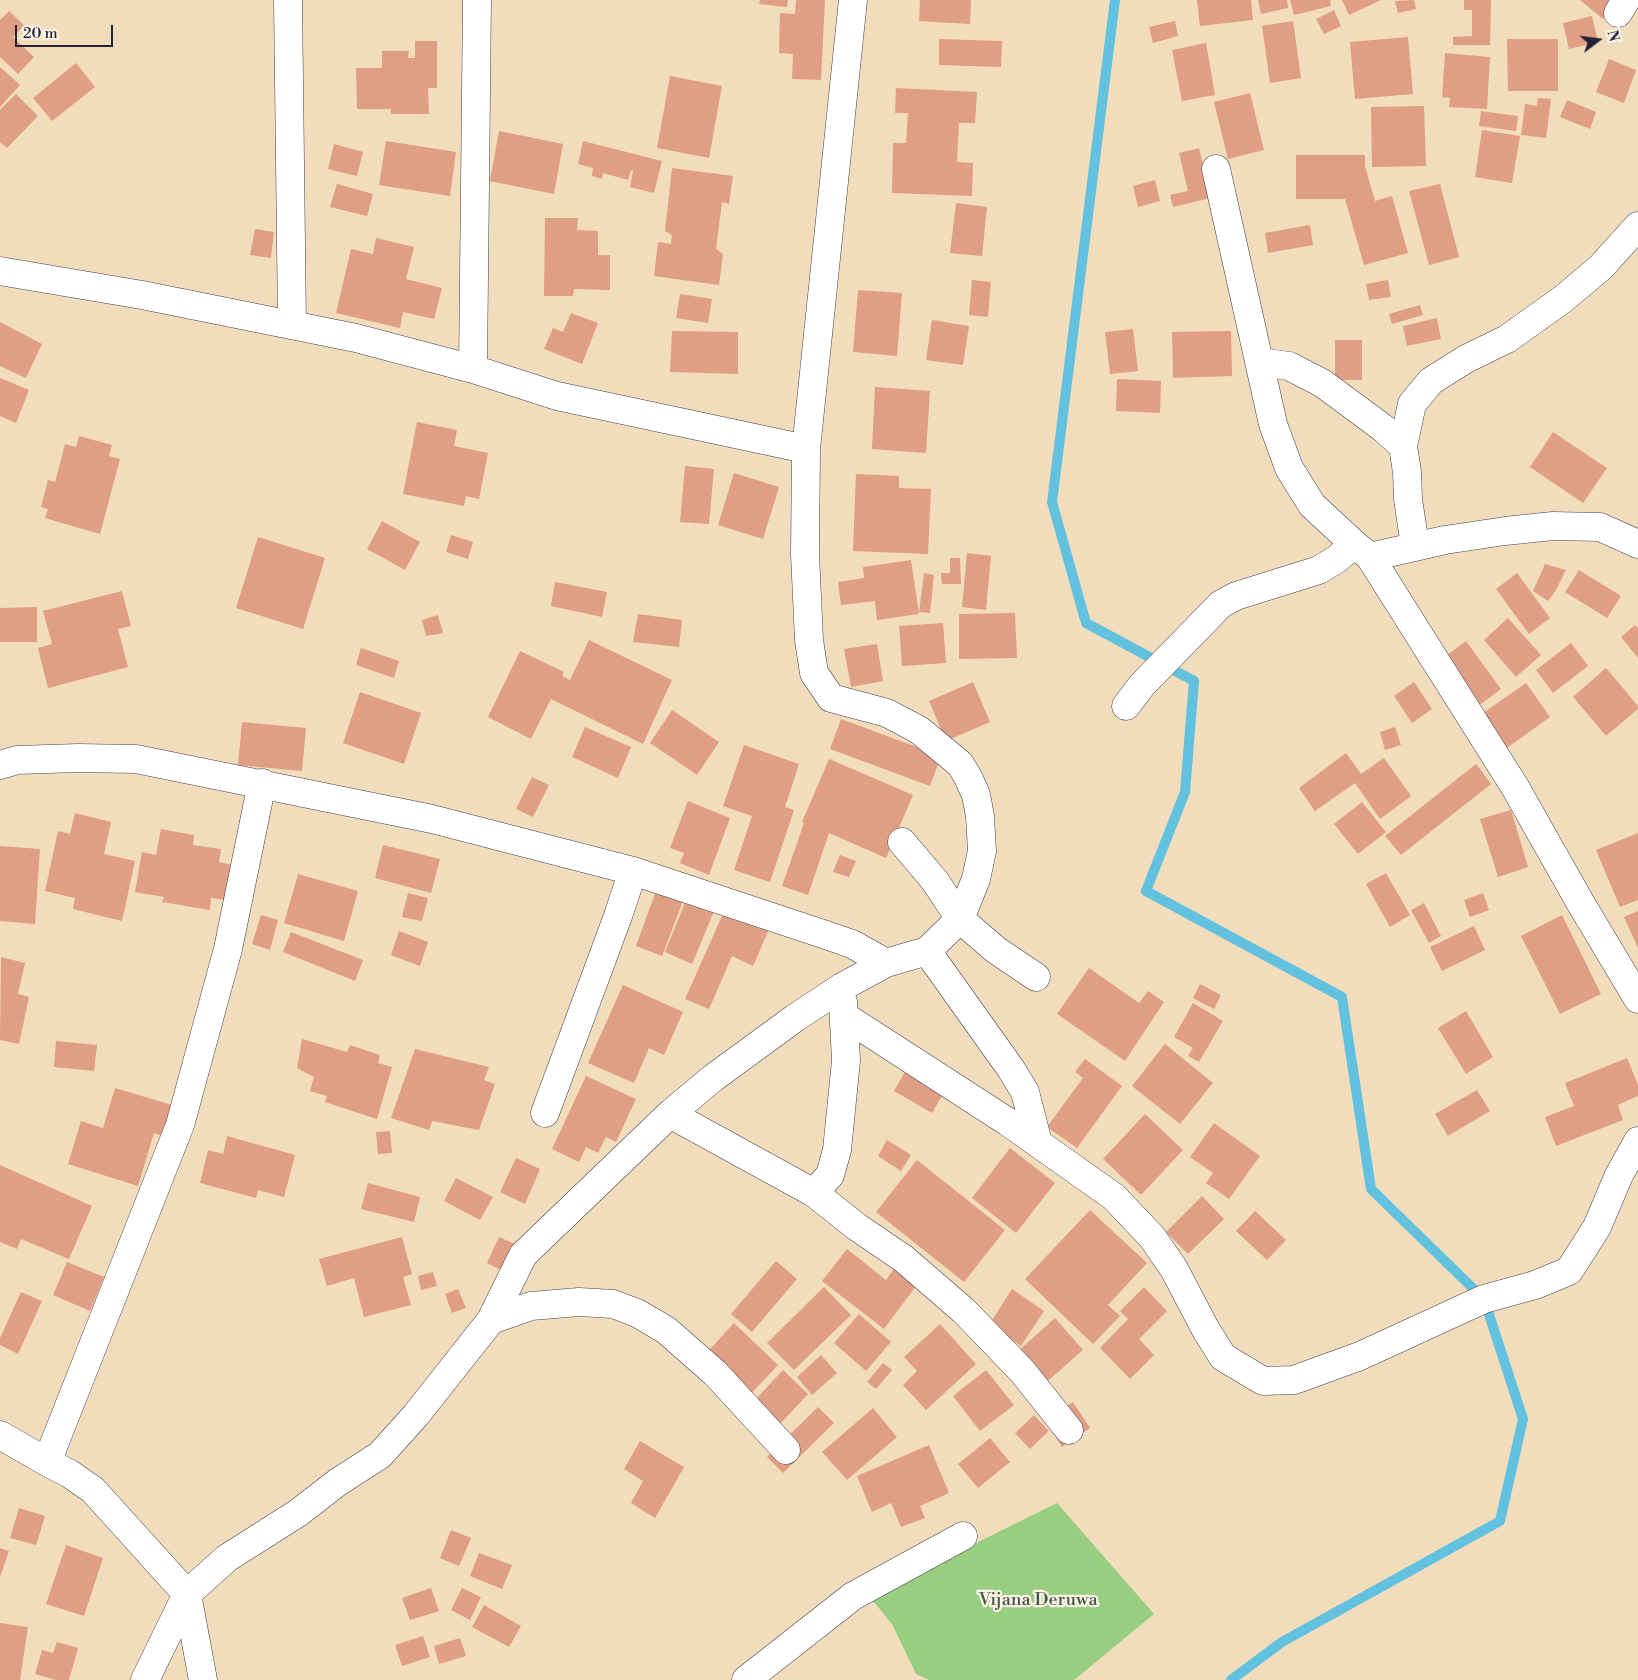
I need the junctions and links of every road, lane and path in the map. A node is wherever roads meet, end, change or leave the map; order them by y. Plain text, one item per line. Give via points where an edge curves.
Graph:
1 (288, 0) edge
2 (477, 0) edge
3 (854, 0) edge
4 (1216, 169) dead end
5 (1638, 226) edge
6 (0, 271) edge
7 (292, 324) junction
8 (1258, 362) junction
9 (473, 368) junction
10 (1402, 446) junction
11 (806, 450) junction
12 (1638, 544) edge
13 (1415, 546) junction
14 (1362, 550) junction
15 (1126, 706) dead end
16 (0, 765) edge
17 (262, 783) junction
18 (902, 842) dead end
19 (632, 870) junction
20 (960, 919) junction
21 (927, 951) junction
22 (886, 963) junction
23 (1036, 977) dead end
24 (842, 987) junction
25 (1638, 1000) edge
26 (844, 1016) junction
27 (545, 1113) dead end
28 (670, 1114) junction
29 (1638, 1141) edge
30 (1038, 1143) junction
31 (814, 1194) junction
32 (491, 1320) junction
33 (1069, 1430) dead end
34 (0, 1434) edge
35 (786, 1450) dead end
36 (47, 1462) junction
37 (963, 1536) dead end
38 (187, 1594) junction
39 (145, 1680) edge
40 (204, 1680) edge
41 (746, 1680) edge

1 - 7 street
2 - 9 street
3 - 11 street
4 - 8 street
5 - 10 street via 1601,267 1562,300 1507,339 1431,381 1412,404
6 - 7 street
7 - 9 street
8 - 10 street via 1288,366 1322,382 1384,428
8 - 14 street via 1288,468 1312,505
9 - 11 street via 557,396
10 - 13 street
11 - 20 street via 805,554 814,673 830,698 887,713 919,730 960,764 968,777 980,816 982,851 976,879
12 - 13 street via 1600,527 1553,526
13 - 14 street
14 - 15 street via 1337,558 1319,570 1244,593 1221,604 1142,685
14 - 25 street via 1515,787
16 - 17 street via 17,760 136,759
17 - 19 street via 432,819
17 - 36 street via 228,949 180,1125
18 - 20 street via 935,881
19 - 22 street via 826,934
19 - 27 street
20 - 21 street
20 - 23 street via 996,950
21 - 22 street
21 - 30 street via 1025,1092
22 - 24 street
24 - 26 street
24 - 28 street via 760,1043
26 - 30 street
26 - 31 street via 846,1061 837,1150 830,1175
28 - 31 street
28 - 32 street via 523,1255
29 - 30 street via 1619,1175 1597,1227 1568,1271 1536,1285 1484,1299 1360,1356 1294,1380 1263,1381 1223,1357 1174,1269 1152,1237 1114,1196
31 - 33 street via 904,1259 964,1311 1022,1370
32 - 35 street via 531,1306 579,1302 613,1304 637,1312 666,1330 714,1373
32 - 38 street via 380,1455 227,1558
34 - 36 street
36 - 38 street via 93,1490
37 - 41 street via 853,1596
38 - 39 street
38 - 40 street

